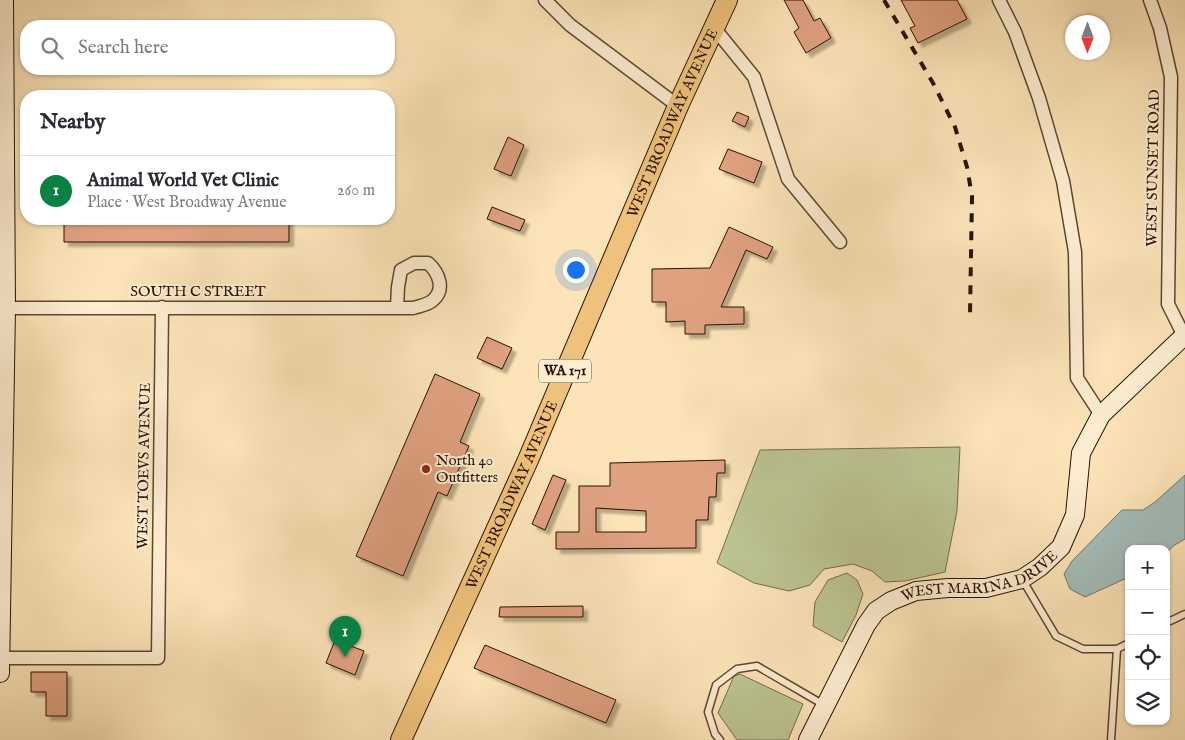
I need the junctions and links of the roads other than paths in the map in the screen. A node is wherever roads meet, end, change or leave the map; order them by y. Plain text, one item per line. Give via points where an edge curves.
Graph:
1 (4, 0) edge
2 (545, 0) edge
3 (727, 0) edge
4 (999, 0) edge
5 (1150, 0) edge
6 (715, 29) junction
7 (2, 58) edge
8 (678, 106) junction
9 (840, 242) dead end
10 (162, 307) junction
11 (397, 307) dead end
12 (3, 308) edge
13 (1184, 335) edge
14 (1101, 415) junction
15 (1022, 579) junction
16 (1185, 614) edge
17 (1170, 621) edge
18 (1125, 645) edge
19 (1117, 649) junction
20 (0, 658) edge
21 (0, 673) edge
22 (825, 705) junction
23 (401, 740) edge
24 (720, 740) edge
25 (808, 740) edge
26 (1112, 740) edge

1 - 7 street
2 - 8 street via 570,25
3 - 6 main road, WEST BROADWAY AVENUE / WA 171
4 - 14 street via 1015,32 1039,98 1062,181 1075,252 1077,378
5 - 13 street, WEST SUNSET ROAD via 1160,28 1170,77 1168,304
6 - 8 main road, WEST BROADWAY AVENUE / WA 171
6 - 9 street via 754,77 788,179
7 - 12 street
8 - 23 main road, WEST BROADWAY AVENUE / WA 171 via 528,460
10 - 11 street, SOUTH C STREET
10 - 12 street, SOUTH C STREET
10 - 20 street, WEST TOEVS AVENUE via 158,658
12 - 20 street
13 - 14 street, WEST MARINA DRIVE
14 - 15 street, WEST MARINA DRIVE via 1081,453 1075,515 1061,547
15 - 19 lane via 1056,636 1083,649
15 - 22 street, WEST MARINA DRIVE via 986,588 916,591 891,601 876,611 866,624
16 - 17 lane
18 - 19 lane
19 - 26 lane
20 - 21 street
22 - 24 lane via 757,666 736,669 716,684 708,712
22 - 25 street, WEST MARINA DRIVE

